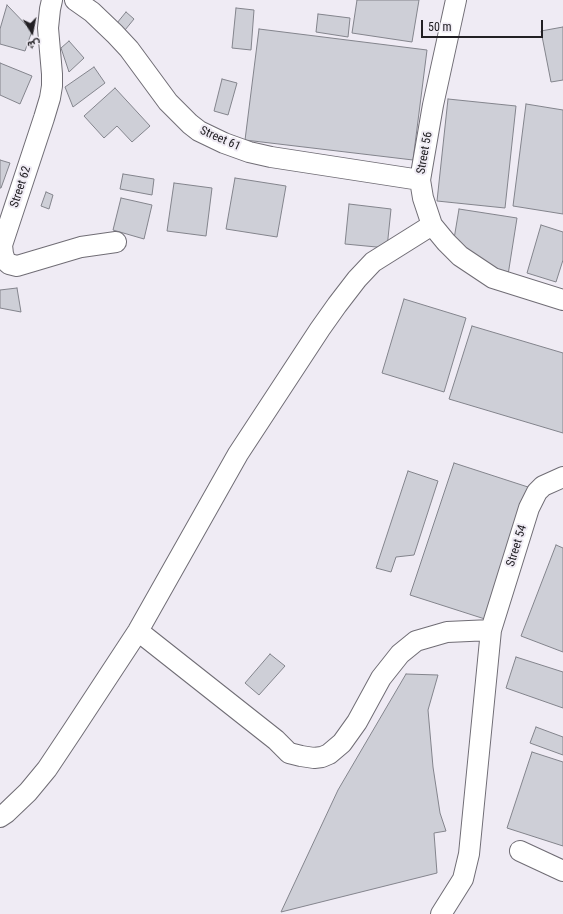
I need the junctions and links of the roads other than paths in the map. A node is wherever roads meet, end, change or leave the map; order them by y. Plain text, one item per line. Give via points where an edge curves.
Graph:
1 (52, 0) edge
2 (75, 0) edge
3 (456, 0) edge
4 (420, 180) junction
5 (432, 225) junction
6 (116, 242) dead end
7 (5, 265) edge
8 (563, 300) edge
9 (563, 477) edge
10 (491, 630) junction
11 (138, 631) junction
12 (0, 817) edge
13 (520, 851) dead end
14 (563, 871) edge
15 (441, 914) edge

1 - 7 street, Street 62 via 48,28 52,86 50,98 2,245
2 - 4 street, Street 61 via 115,34 168,102 199,131 249,152
3 - 4 street, Street 56
4 - 5 street, Street 56
5 - 8 street, Street 56 via 460,256 493,278
5 - 11 street via 374,262 337,305 238,454
6 - 7 street, Street 62 via 81,247 17,266
9 - 10 street, Street 54 via 537,492 529,508
10 - 11 street via 447,632 416,641 400,654 381,678 357,722 342,743 329,754 314,758 289,753
10 - 15 street, Street 54 via 469,854 463,879
11 - 12 street via 47,769 28,792
13 - 14 street

